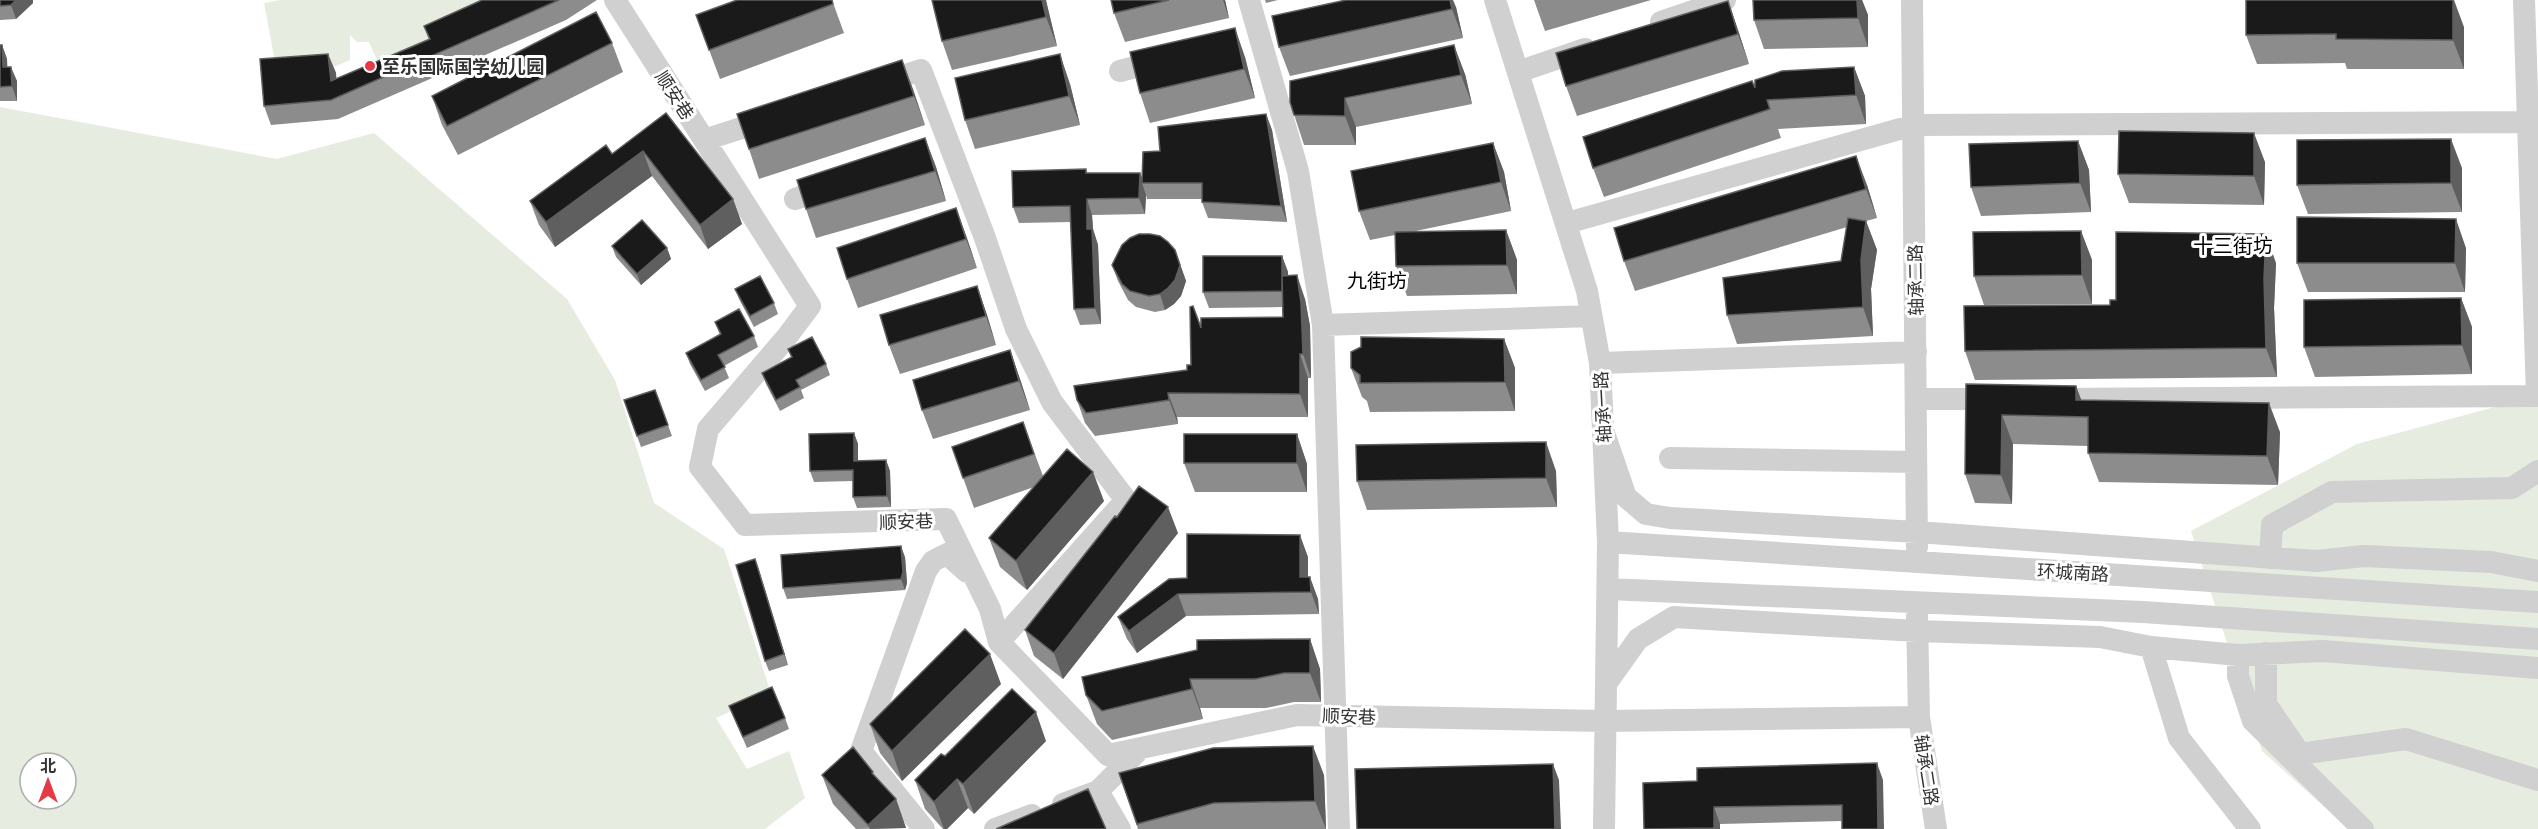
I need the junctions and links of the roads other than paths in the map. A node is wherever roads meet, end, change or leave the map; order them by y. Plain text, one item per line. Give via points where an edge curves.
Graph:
1 (615, 0) edge
2 (1249, 0) edge
3 (1495, 0) edge
4 (1726, 0) edge
5 (1912, 0) edge
6 (2524, 0) edge
7 (1282, 29) edge
8 (1638, 30) edge
9 (1248, 38) junction
10 (1605, 42) edge
11 (1184, 54) edge
12 (1120, 71) dead end
13 (1518, 72) junction
14 (1299, 90) edge
15 (856, 91) edge
16 (1276, 95) junction
17 (791, 112) edge
18 (2528, 122) junction
19 (1914, 125) junction
20 (704, 140) junction
21 (949, 145) junction
22 (927, 152) edge
23 (850, 180) edge
24 (795, 199) dead end
25 (974, 211) junction
26 (952, 220) edge
27 (1567, 223) junction
28 (1000, 284) junction
29 (978, 292) edge
30 (1591, 316) junction
31 (1323, 325) junction
32 (1916, 352) junction
33 (1030, 357) junction
34 (1600, 363) junction
35 (1008, 365) edge
36 (1916, 399) junction
37 (1603, 429) junction
38 (1670, 458) dead end
39 (1917, 462) junction
40 (2538, 471) edge
41 (1917, 532) junction
42 (1608, 542) junction
43 (2270, 558) junction
44 (1917, 561) junction
45 (2538, 571) edge
46 (978, 584) junction
47 (1608, 589) junction
48 (2538, 602) edge
49 (1917, 603) junction
50 (1917, 631) junction
51 (2538, 639) edge
52 (999, 642) junction
53 (2151, 647) junction
54 (2266, 653) junction
55 (2238, 655) junction
56 (2538, 668) edge
57 (1606, 684) junction
58 (1337, 717) junction
59 (1919, 717) junction
60 (1605, 721) junction
61 (1141, 748) junction
62 (2538, 780) edge
63 (918, 785) edge
64 (1098, 791) junction
65 (901, 800) junction
66 (924, 829) edge
67 (995, 829) edge
68 (1120, 829) edge
69 (1339, 829) edge
70 (1604, 829) edge
71 (1936, 829) edge
72 (2250, 829) edge
73 (2363, 829) edge

1 - 20 street, 顺安巷
2 - 9 street
3 - 13 street, 轴承一路
4 - 8 street
5 - 19 street, 轴承二路
6 - 18 street
7 - 9 street
9 - 16 street
10 - 13 street
11 - 12 street
13 - 27 street, 轴承一路
14 - 16 street
15 - 21 street via 921,70
16 - 31 street via 1298,171
17 - 20 street
18 - 19 street
18 - 36 street via 2537,396
19 - 27 street
19 - 32 street, 轴承二路
20 - 46 street, 顺安巷 via 810,306 708,429 700,467 745,525 946,519
21 - 22 street
21 - 25 street
23 - 24 street
25 - 26 street
25 - 28 street
27 - 30 street, 轴承一路
28 - 29 street
28 - 33 street
30 - 31 street
30 - 34 street, 轴承一路
31 - 58 street
32 - 34 street
32 - 36 street, 轴承二路
33 - 35 street
33 - 52 street via 1052,402 1126,500
34 - 37 street, 轴承一路
36 - 39 street, 轴承二路
37 - 41 street via 1626,497 1646,514
37 - 42 street, 轴承一路
38 - 39 street
39 - 41 street, 轴承二路
40 - 43 street via 2512,488 2332,492 2272,525
41 - 43 street
41 - 44 street, 轴承二路
42 - 44 street, 环城南路
42 - 47 street, 轴承一路
43 - 45 street via 2316,561 2364,556 2491,562
44 - 48 street, 环城南路
46 - 52 street, 顺安巷
46 - 65 street via 947,554 933,561 869,728 861,751
47 - 49 street, 环城南路
47 - 57 street, 轴承一路
49 - 50 street, 轴承二路
49 - 51 street, 环城南路 via 2143,612
50 - 53 street via 2100,637
50 - 57 street via 1674,617 1638,639
50 - 59 street, 轴承二路
52 - 61 street, 顺安巷 via 1108,755
53 - 55 street
53 - 72 street via 2180,738
54 - 55 street
54 - 56 street via 2323,651
54 - 62 street via 2266,704 2300,754 2406,739
55 - 73 street via 2238,676 2253,721
57 - 60 street, 轴承一路
58 - 60 street, 顺安巷
58 - 61 street, 顺安巷 via 1297,714
58 - 69 street
59 - 60 street, 顺安巷
59 - 71 street, 轴承二路
60 - 70 street, 轴承一路
61 - 64 street
63 - 65 street
64 - 67 street
64 - 68 street
65 - 66 street

